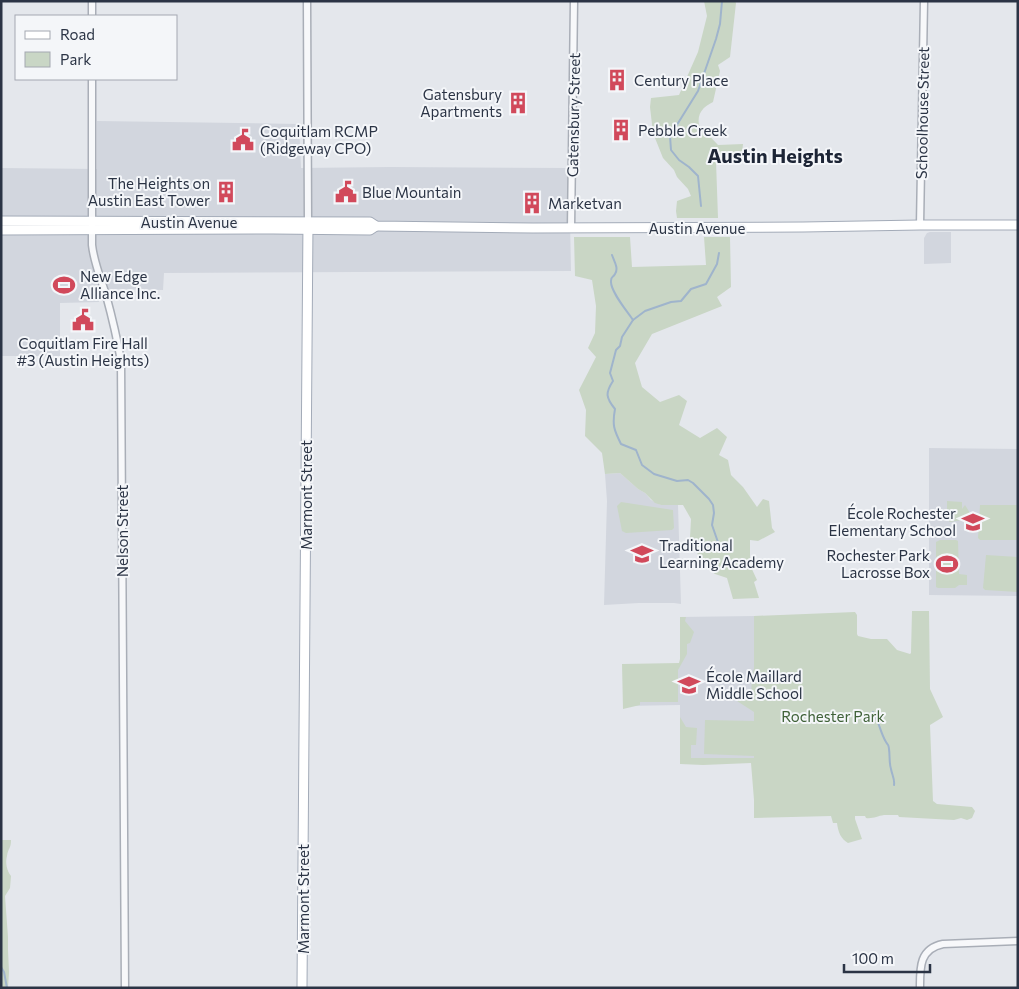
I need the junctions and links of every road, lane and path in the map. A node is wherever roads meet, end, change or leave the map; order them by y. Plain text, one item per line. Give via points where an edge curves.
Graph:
1 (92, 1) edge
2 (307, 1) edge
3 (574, 1) edge
4 (924, 1) edge
5 (92, 15) edge
6 (92, 80) edge
7 (1, 221) edge
8 (308, 225) junction
9 (920, 225) junction
10 (1018, 225) edge
11 (93, 226) junction
12 (571, 228) junction
13 (1, 230) edge
14 (1018, 941) edge
15 (126, 988) edge
16 (302, 988) edge
17 (920, 988) edge

1 - 5 street
2 - 8 street, Marmont Street
3 - 12 street, Gatensbury Street
4 - 9 street, Schoolhouse Street
6 - 11 street, Nelson Street
7 - 11 main road, Austin Avenue
8 - 11 main road, Austin Avenue
8 - 12 main road, Austin Avenue via 370,222 376,226
8 - 16 main road, Marmont Street
9 - 10 main road, Austin Avenue
9 - 12 main road, Austin Avenue
11 - 13 main road, Austin Avenue
11 - 15 street, Nelson Street via 93,255 121,361
14 - 17 street via 941,945 930,950 920,967

